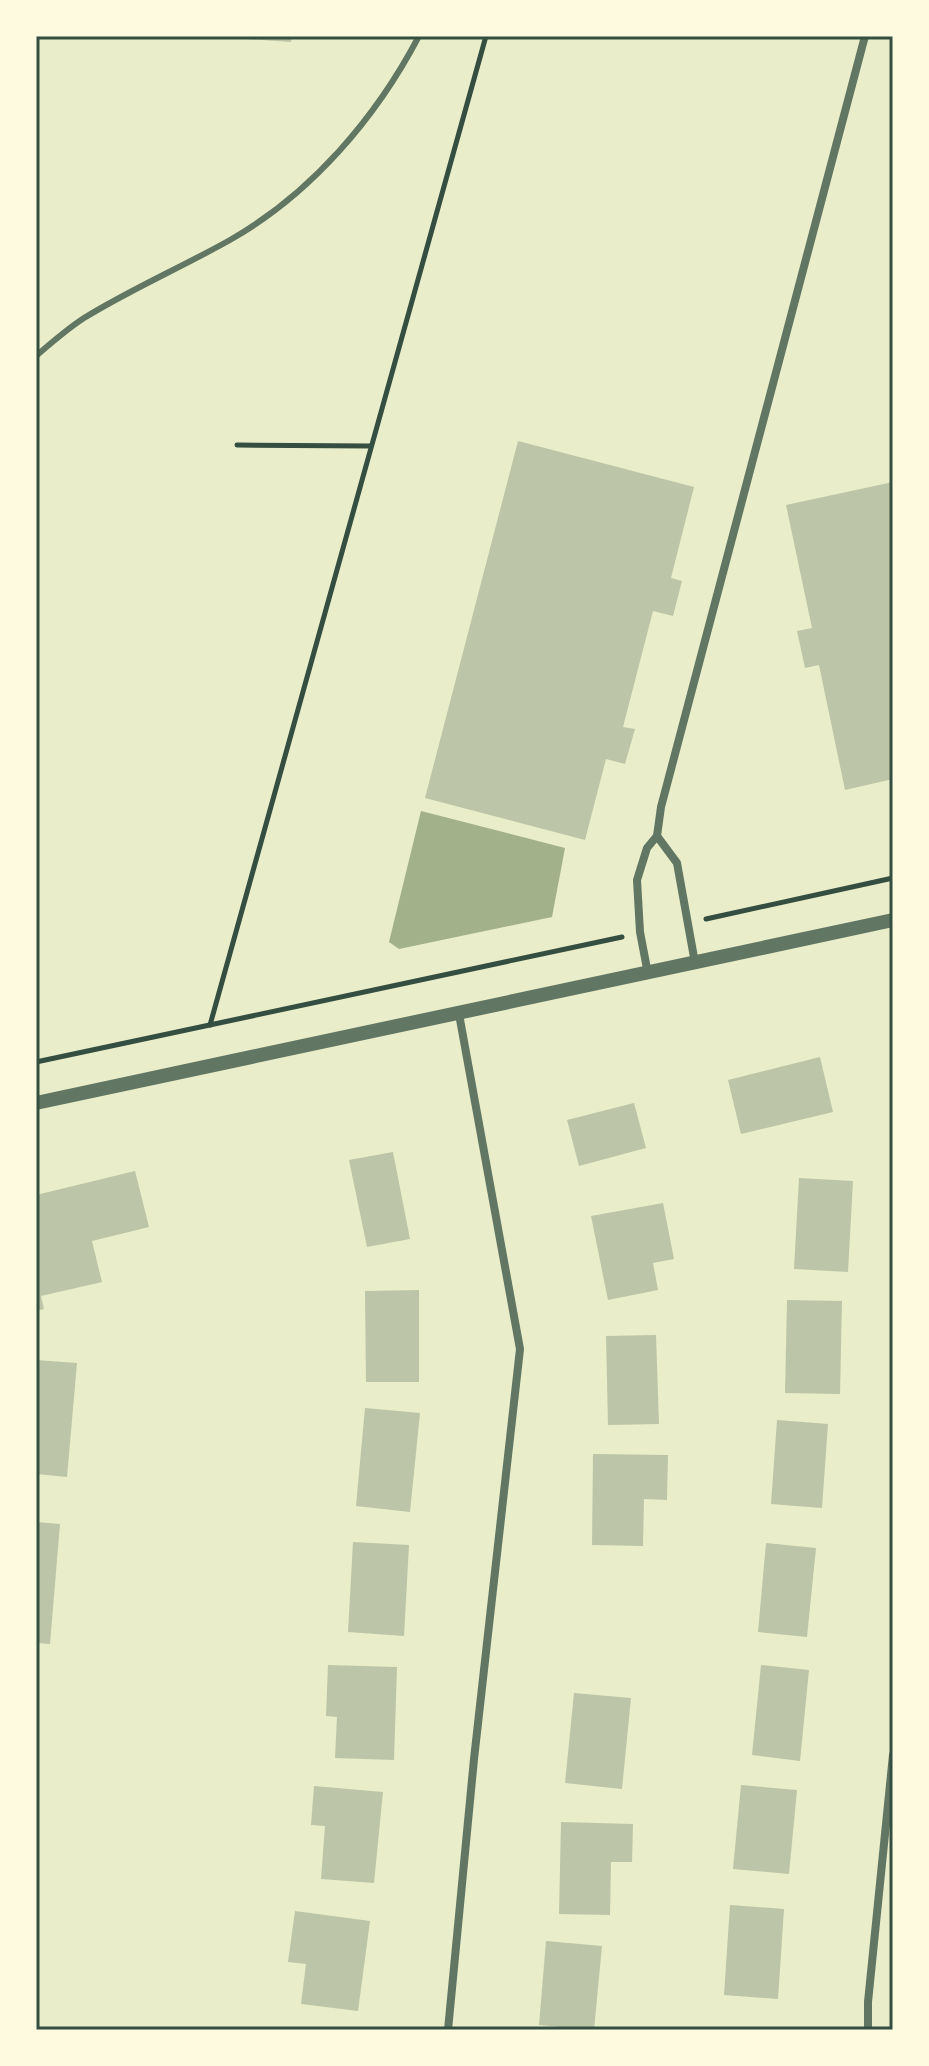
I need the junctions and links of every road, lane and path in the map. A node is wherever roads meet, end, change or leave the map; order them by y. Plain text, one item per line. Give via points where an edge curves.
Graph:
1 (419, 36) edge
2 (486, 36) edge
3 (865, 36) edge
4 (36, 356) edge
5 (237, 445) dead end
6 (370, 446) junction
7 (657, 836) junction
8 (893, 878) edge
9 (705, 919) dead end
10 (893, 920) edge
11 (618, 938) dead end
12 (695, 963) junction
13 (648, 974) junction
14 (459, 1014) junction
15 (210, 1025) junction
16 (36, 1062) edge
17 (36, 1103) edge
18 (893, 1755) edge
19 (448, 2030) edge
20 (868, 2030) edge

1 - 4 lane via 380,101 285,204 82,319
2 - 6 path
3 - 7 street
5 - 6 path
6 - 15 path
7 - 12 street via 677,863
7 - 13 street via 647,848 637,880
8 - 9 path
10 - 12 street
11 - 15 path
12 - 13 street
13 - 14 street
14 - 17 street
14 - 19 street via 520,1349
15 - 16 path
18 - 20 street

